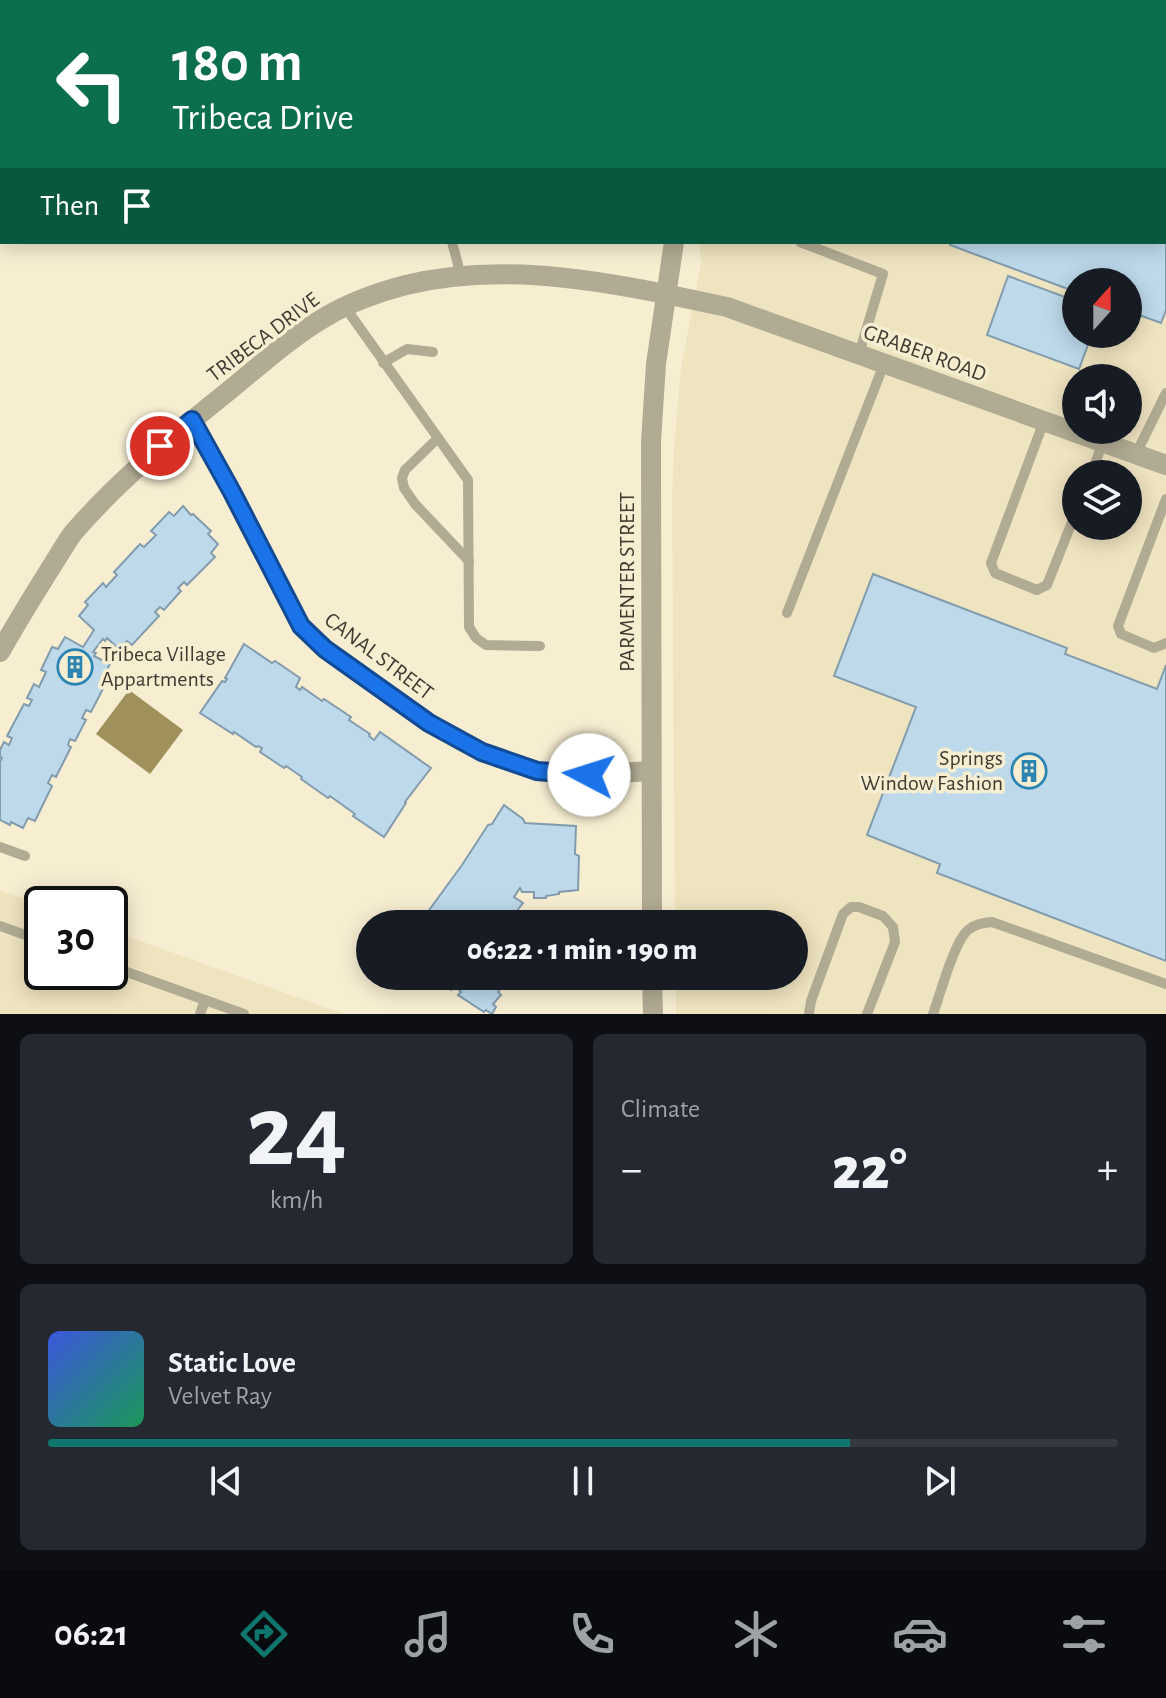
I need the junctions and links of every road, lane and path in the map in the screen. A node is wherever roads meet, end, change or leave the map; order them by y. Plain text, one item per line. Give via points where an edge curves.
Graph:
1 (453, 244) edge
2 (674, 244) edge
3 (805, 244) edge
4 (461, 276) junction
5 (665, 294) junction
6 (345, 307) junction
7 (433, 352) dead end
8 (859, 354) junction
9 (383, 363) junction
10 (884, 364) junction
11 (1165, 396) edge
12 (192, 420) junction
13 (1044, 421) junction
14 (1062, 427) edge
15 (438, 438) junction
16 (1108, 444) edge
17 (1136, 454) junction
18 (1166, 465) edge
19 (1166, 499) edge
20 (1065, 540) edge
21 (469, 561) junction
22 (787, 613) dead end
23 (1166, 643) edge
24 (540, 646) dead end
25 (0, 652) edge
26 (650, 771) junction
27 (0, 847) edge
28 (25, 856) dead end
29 (652, 910) edge
30 (0, 926) edge
31 (24, 935) edge
32 (128, 972) edge
33 (1166, 984) edge
34 (652, 990) edge
35 (205, 1000) junction
36 (200, 1014) edge
37 (244, 1014) edge
38 (653, 1014) edge
39 (809, 1014) edge
40 (867, 1014) edge
41 (933, 1014) edge

1 - 4 lane
2 - 5 street, PARMENTER STREET
3 - 8 lane via 883,274
4 - 5 street, TRIBECA DRIVE via 571,277
4 - 6 street, TRIBECA DRIVE via 407,285
5 - 8 street, GRABER ROAD via 727,307
5 - 26 street, PARMENTER STREET via 652,429
6 - 9 lane
6 - 12 street, TRIBECA DRIVE via 289,343
7 - 9 lane via 407,349
8 - 10 street, GRABER ROAD
9 - 15 lane
10 - 13 street, GRABER ROAD
10 - 22 lane
11 - 17 lane
12 - 25 street, TRIBECA DRIVE via 135,469 72,535
12 - 26 street, CANAL STREET via 301,626 325,649 429,723 482,752 537,771
13 - 14 street, GRABER ROAD
13 - 20 lane via 991,563 995,573 1037,590 1047,585
15 - 21 lane via 468,480
15 - 21 lane via 405,470 404,488
16 - 17 street, GRABER ROAD
17 - 18 street, GRABER ROAD
19 - 23 lane via 1118,626 1121,634 1154,648
21 - 24 lane via 469,627 476,638 486,645
26 - 29 street, PARMENTER STREET
27 - 28 lane
30 - 31 lane
32 - 35 lane
33 - 41 lane via 992,922 966,931
34 - 38 street
35 - 36 lane
35 - 37 lane
39 - 40 lane via 843,914 859,907 883,916 893,927 895,942

